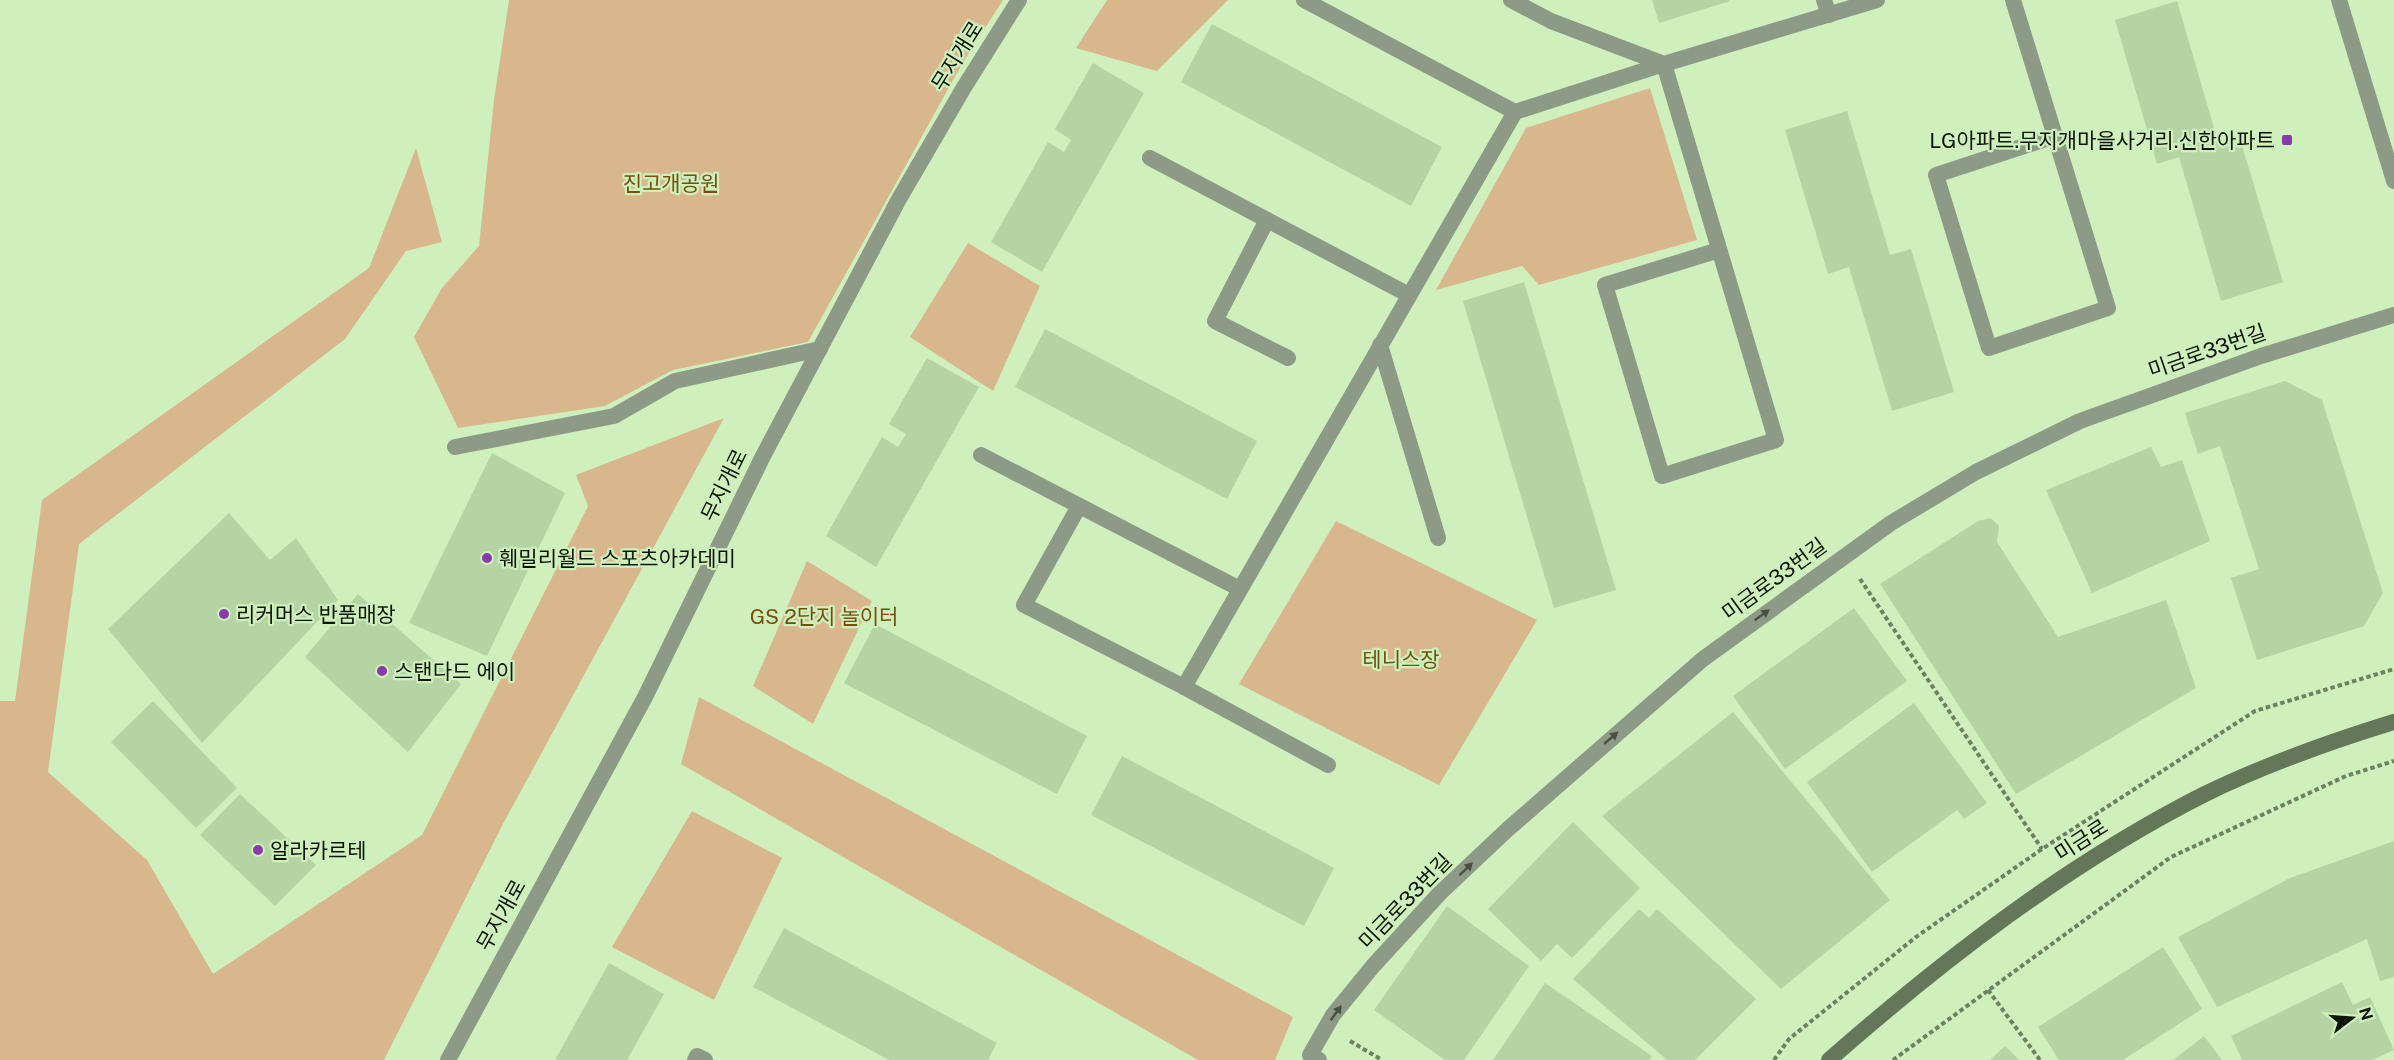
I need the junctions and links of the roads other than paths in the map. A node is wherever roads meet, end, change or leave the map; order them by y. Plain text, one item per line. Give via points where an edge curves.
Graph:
1 (1019, 0) edge
2 (1304, 0) edge
3 (1511, 0) edge
4 (1877, 0) edge
5 (2013, 0) edge
6 (2339, 0) edge
7 (1827, 7) edge
8 (1664, 64) junction
9 (1515, 112) junction
10 (2055, 136) junction
11 (1150, 158) dead end
12 (2394, 181) edge
13 (1267, 220) junction
14 (1719, 250) junction
15 (1409, 295) junction
16 (2394, 315) edge
17 (1380, 345) junction
18 (820, 349) junction
19 (1288, 358) dead end
20 (455, 447) dead end
21 (981, 455) dead end
22 (1079, 506) junction
23 (1438, 538) dead end
24 (1240, 589) junction
25 (1184, 687) junction
26 (2394, 722) edge
27 (1328, 765) dead end
28 (448, 1060) edge
29 (695, 1060) edge
30 (705, 1060) edge
31 (1319, 1060) edge
32 (1829, 1060) edge

1 - 18 street, 무지개로 via 905,189
2 - 9 street
3 - 8 street via 1551,21
4 - 7 street
5 - 10 street
6 - 12 street
7 - 8 street
8 - 9 street
8 - 14 street
9 - 15 street
10 - 10 street via 1936,175 1989,348 2108,308
11 - 13 street
13 - 15 street
13 - 19 street via 1215,321
14 - 14 street via 1776,440 1662,476 1605,285
15 - 17 street
31 -> 16 street, 미금로33번길 via 1310,1055 1333,1016 1373,966 1440,893 1508,829 1702,659 1891,523 1976,472 2080,421 2261,356
17 - 23 street
17 - 24 street
18 - 20 street via 675,381 614,416
18 - 28 street, 무지개로 via 645,697
21 - 22 street
22 - 24 street
22 - 25 street via 1024,605
24 - 25 street
25 - 27 street
26 - 32 main road, 미금로 via 2260,770 2151,823 2077,868 1996,925
29 - 30 street via 697,1056

